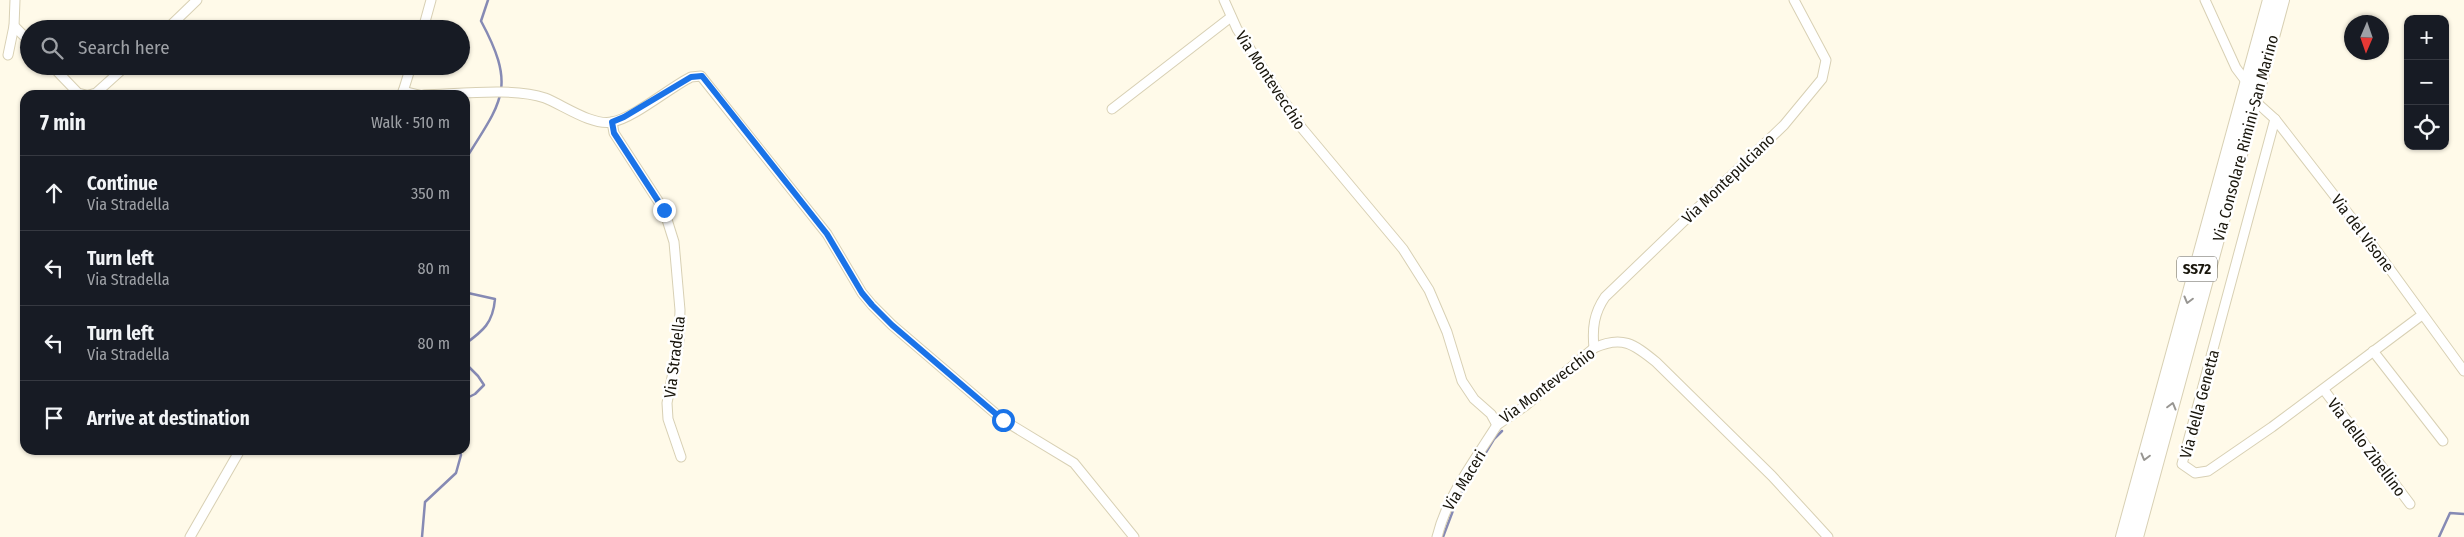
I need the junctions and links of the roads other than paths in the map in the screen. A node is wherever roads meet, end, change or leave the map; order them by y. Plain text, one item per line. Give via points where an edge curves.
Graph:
1 (14, 0) edge
2 (197, 0) edge
3 (431, 0) edge
4 (1224, 0) edge
5 (1794, 0) edge
6 (2205, 0) edge
7 (2270, 0) edge
8 (2282, 0) edge
9 (1230, 17) junction
10 (176, 20) edge
11 (425, 20) edge
12 (14, 26) junction
13 (20, 32) edge
14 (8, 55) dead end
15 (61, 75) edge
16 (116, 75) edge
17 (408, 75) edge
18 (2248, 84) junction
19 (75, 90) edge
20 (99, 90) edge
21 (403, 90) edge
22 (470, 94) edge
23 (2255, 101) junction
24 (1112, 109) dead end
25 (2275, 119) junction
26 (612, 122) junction
27 (2422, 315) junction
28 (1594, 348) junction
29 (2373, 351) junction
30 (2464, 371) edge
31 (2324, 390) junction
32 (1498, 425) junction
33 (2444, 441) dead end
34 (237, 455) edge
35 (681, 457) dead end
36 (2410, 504) dead end
37 (190, 537) edge
38 (1134, 537) edge
39 (1437, 537) edge
40 (1828, 537) edge
41 (2123, 537) edge
42 (2136, 537) edge

1 - 12 street
2 - 10 street
3 - 11 street
4 - 9 street, Via Montevecchio
5 - 28 street, Via Montepulciano via 1826,60 1822,79 1784,125 1605,297 1596,310
6 - 18 street, Via Consolare Rimini-San Marino via 2236,68
7 - 18 main road, Via Consolare Rimini-San Marino / SS72
8 - 23 main road, Via Consolare Rimini-San Marino / SS72
9 - 24 street, Via Montevecchio
9 - 32 street, Via Montevecchio via 1301,128 1403,250 1429,290 1447,332 1462,381
12 - 13 street
12 - 14 street
15 - 19 street
16 - 20 street
17 - 21 street
18 -> 41 main road, Via Consolare Rimini-San Marino / SS72
22 - 26 street via 526,93 599,122
23 - 25 street, Via del Visone
42 -> 23 main road, Via Consolare Rimini-San Marino / SS72
25 - 27 street, Via del Visone via 2389,265
25 - 31 street, Via della Genetta via 2182,464 2195,473 2208,471
26 - 35 street, Via Stradella via 614,133 664,210 674,242 680,310 668,419
26 - 38 street via 691,77 702,76 827,234 872,305 1003,420 1074,463
27 - 29 street, Via della Genetta
27 - 30 street, Via del Visone
28 - 32 street, Via Montevecchio
28 - 40 street, Via Montevecchio via 1607,342 1623,341 1639,348 1772,476
29 - 31 street, Via della Genetta
29 - 33 street
31 - 36 street, Via dello Zibellino
32 - 39 street, Via Maceri via 1453,496
34 - 37 street

